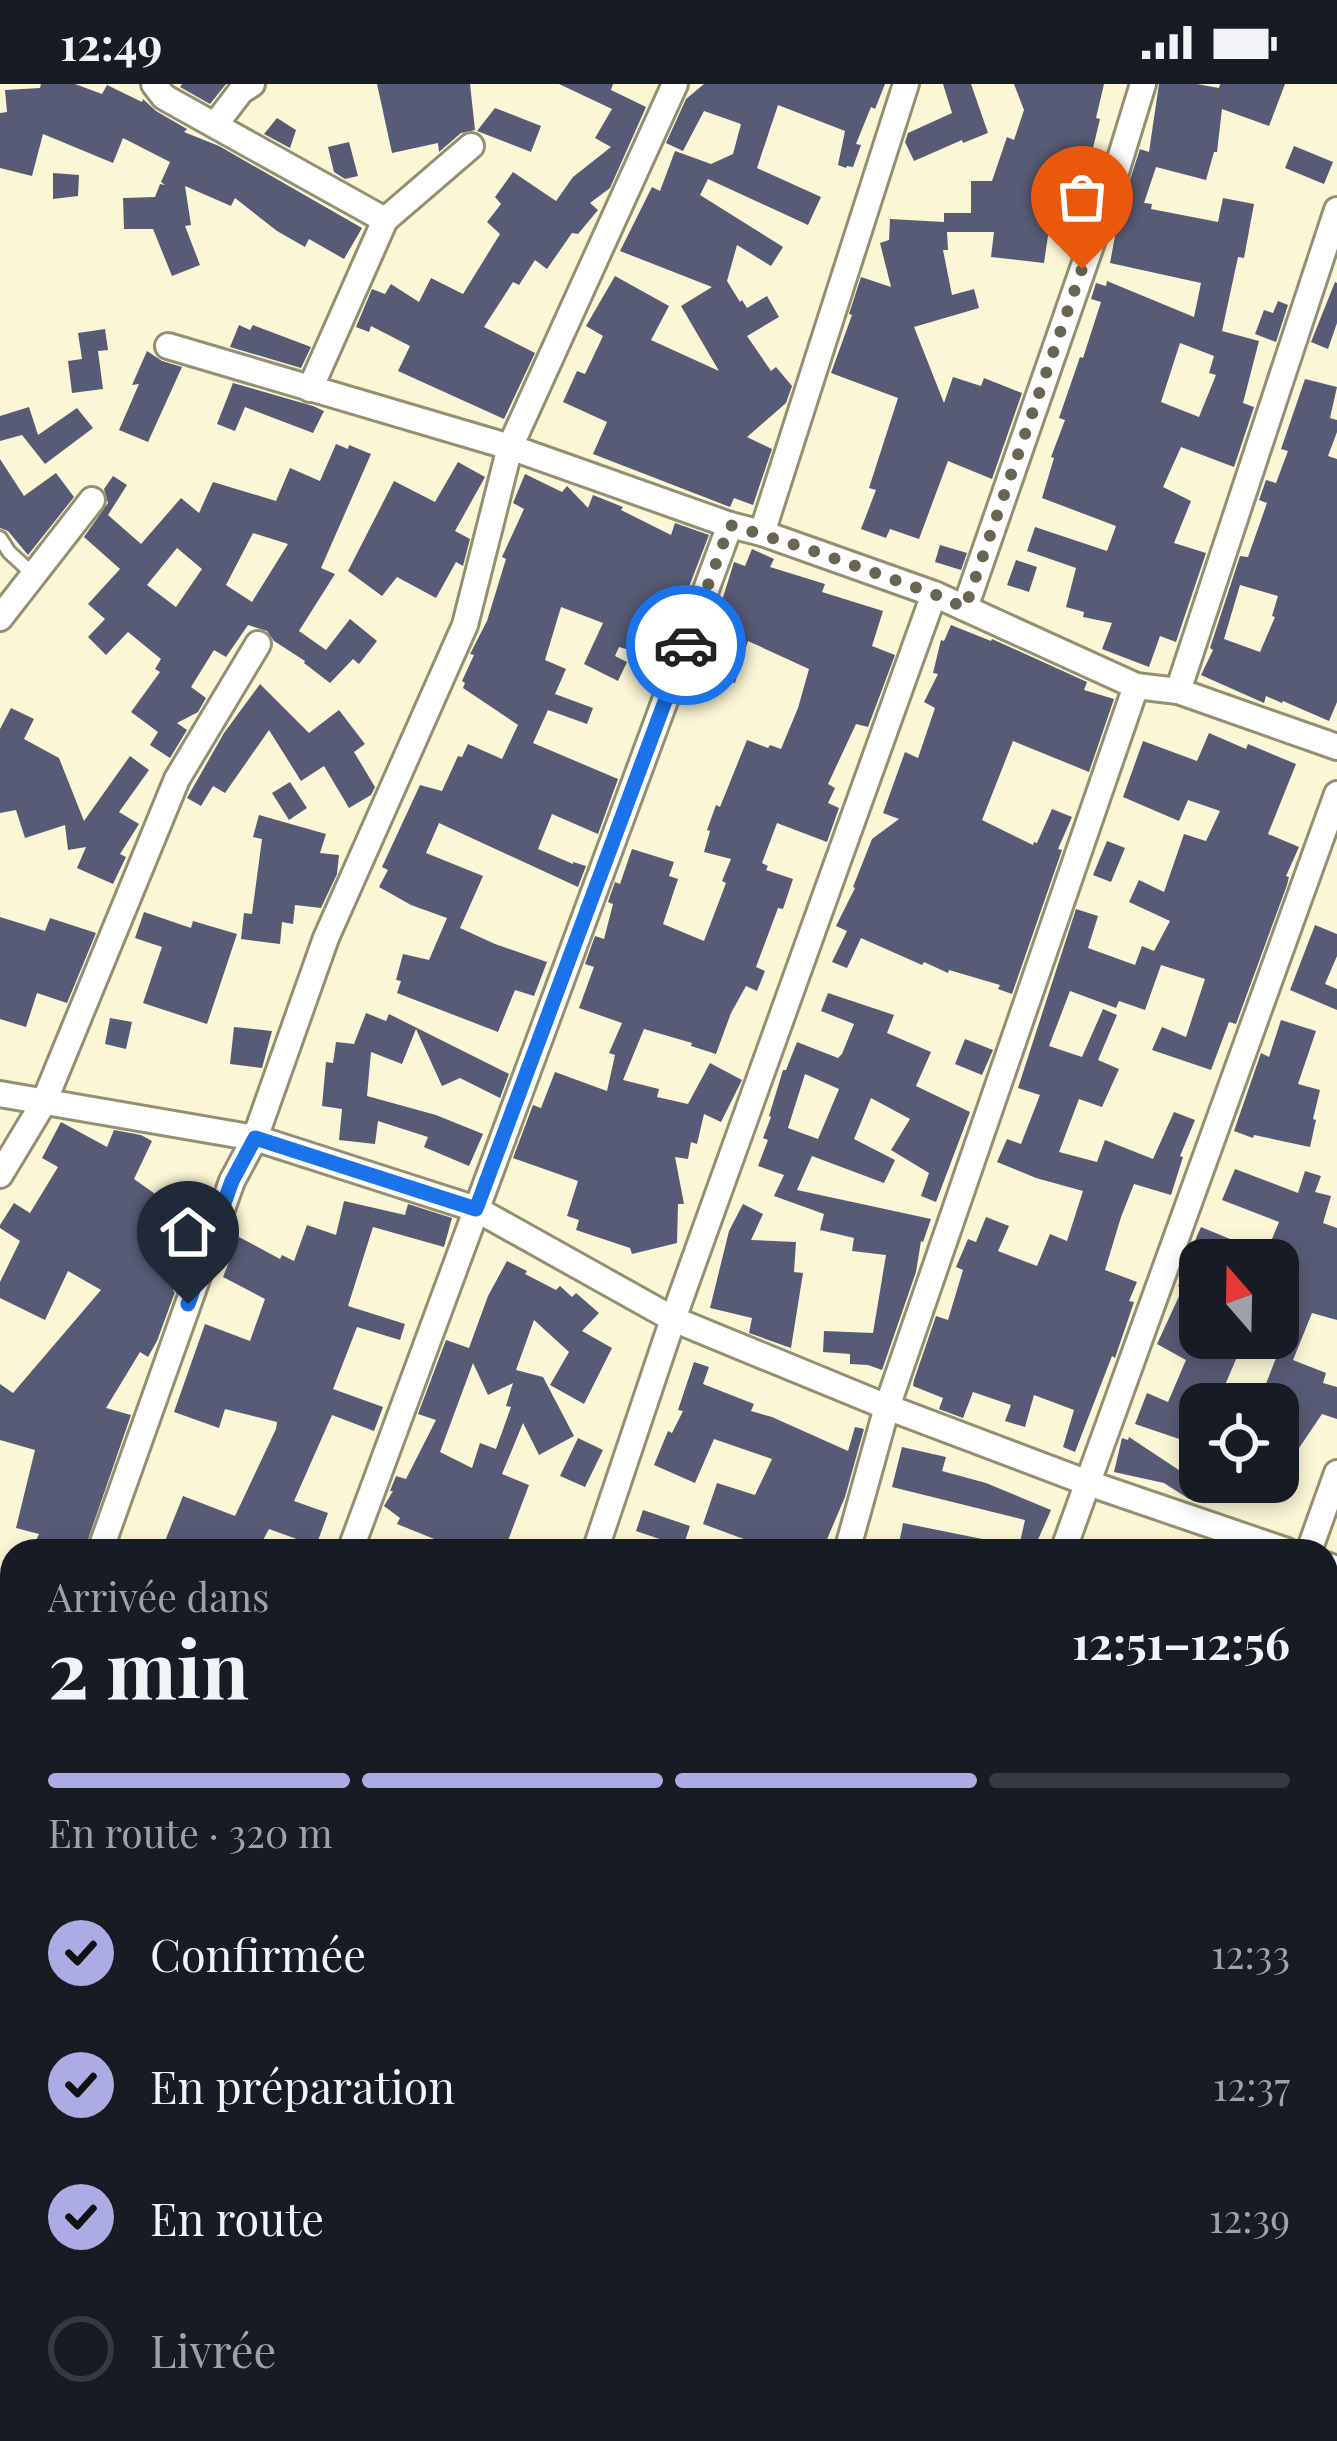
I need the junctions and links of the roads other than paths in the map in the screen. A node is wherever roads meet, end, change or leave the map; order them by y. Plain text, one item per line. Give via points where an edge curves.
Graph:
1 (154, 84) edge
2 (252, 84) edge
3 (674, 84) edge
4 (906, 84) edge
5 (1143, 84) edge
6 (215, 125) junction
7 (471, 146) dead end
8 (1337, 210) edge
9 (385, 220) junction
10 (168, 346) dead end
11 (310, 389) junction
12 (510, 447) junction
13 (92, 500) dead end
14 (730, 525) junction
15 (762, 533) junction
16 (0, 538) edge
17 (34, 575) junction
18 (934, 594) junction
19 (965, 608) junction
20 (0, 618) edge
21 (258, 644) dead end
22 (1136, 686) junction
23 (1178, 691) junction
24 (1337, 747) edge
25 (1337, 794) edge
26 (0, 1094) edge
27 (44, 1102) junction
28 (255, 1138) junction
29 (0, 1174) edge
30 (476, 1209) junction
31 (674, 1318) junction
32 (887, 1407) junction
33 (1337, 1473) edge
34 (1088, 1483) junction
35 (104, 1539) edge
36 (354, 1539) edge
37 (599, 1539) edge
38 (851, 1539) edge
39 (1067, 1539) edge
40 (1252, 1539) edge
41 (1313, 1539) edge

1 - 6 street
2 - 6 street
3 - 12 street
4 - 15 street
5 - 19 street
6 - 9 street
7 - 9 street
8 - 23 street
9 - 11 street
10 - 11 street
11 - 12 street
12 - 14 street
12 - 28 street via 465,625 326,938
13 - 17 street
14 - 15 street
14 - 30 street
15 - 18 street
16 - 17 lane
17 - 20 street
18 - 19 street
18 - 31 street
19 - 22 street
21 - 27 street via 177,779
22 - 23 street
22 - 32 street
23 - 24 street
25 - 34 street
26 - 27 street
27 - 28 street
27 - 29 street
28 - 30 street
28 - 35 street via 232,1181
30 - 31 street
30 - 36 street
31 - 32 street
31 - 37 street
32 - 34 street
32 - 38 street
33 - 41 street
34 - 39 street
34 - 40 street

